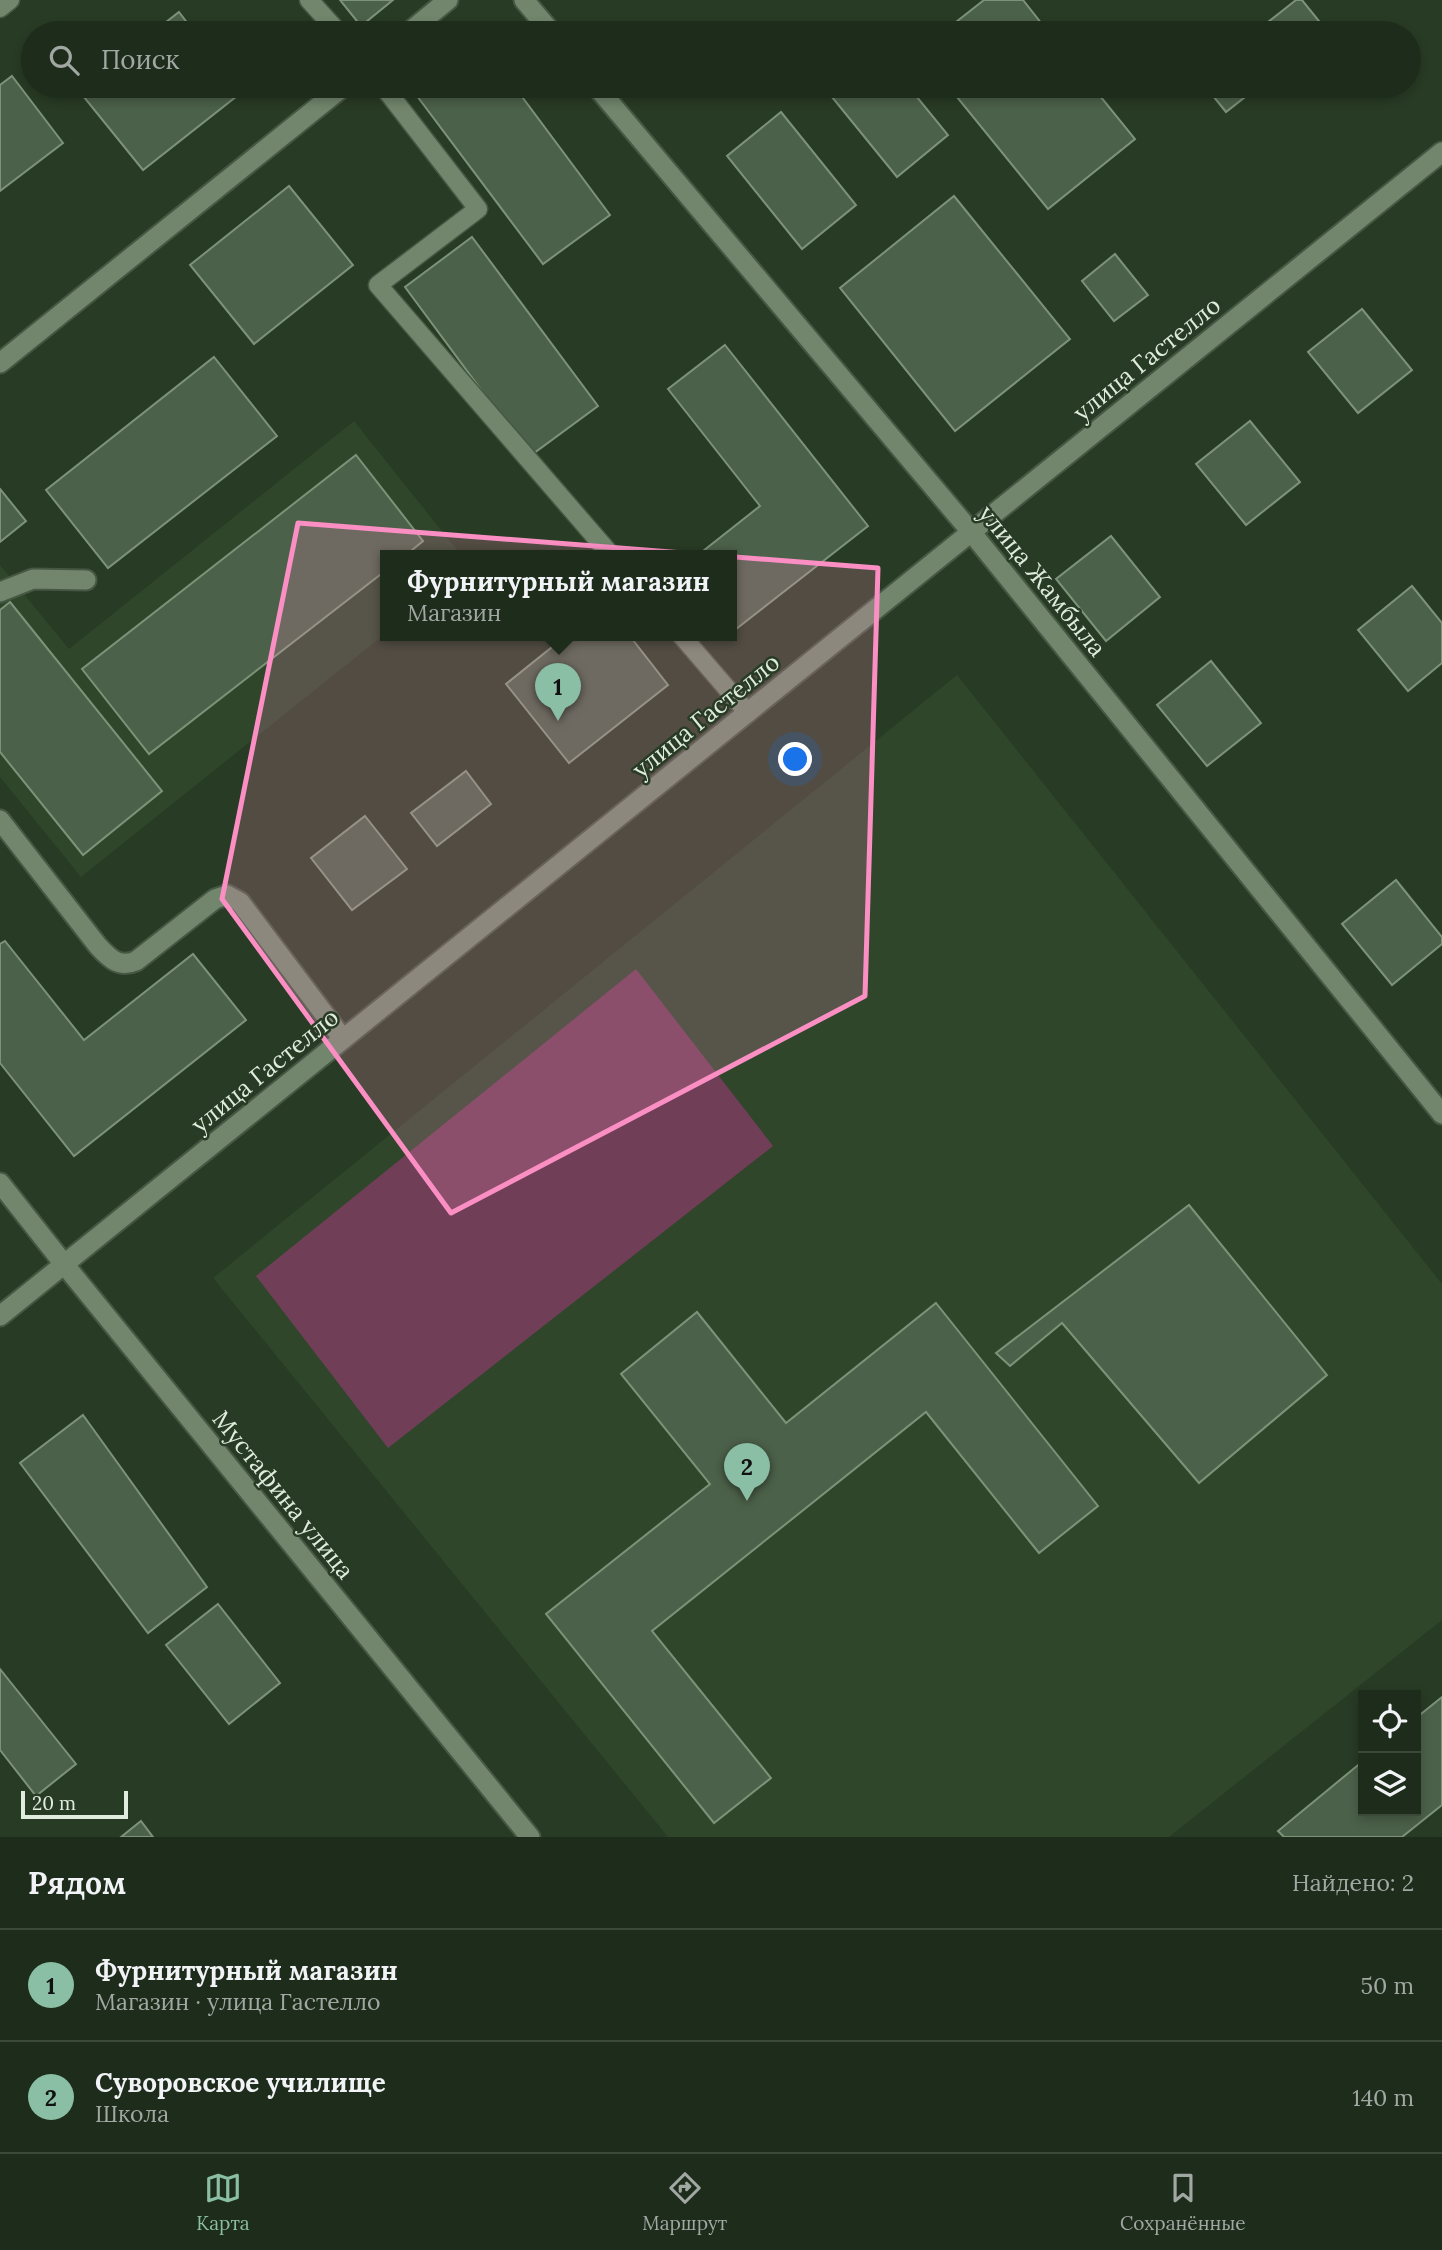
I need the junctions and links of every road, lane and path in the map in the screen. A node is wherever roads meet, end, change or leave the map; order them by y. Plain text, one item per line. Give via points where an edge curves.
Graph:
1 (10, 0) edge
2 (309, 0) edge
3 (448, 0) edge
4 (524, 0) edge
5 (0, 8) edge
6 (328, 21) edge
7 (423, 21) edge
8 (542, 21) edge
9 (329, 98) edge
10 (392, 98) edge
11 (606, 98) edge
12 (1442, 152) edge
13 (0, 363) edge
14 (972, 533) junction
15 (607, 550) edge
16 (86, 579) dead end
17 (0, 592) edge
18 (686, 641) edge
19 (748, 713) junction
20 (0, 820) edge
21 (343, 1039) junction
22 (1442, 1114) edge
23 (0, 1183) edge
24 (64, 1264) junction
25 (0, 1316) edge
26 (530, 1837) edge

1 - 5 lane
2 - 6 lane
3 - 7 street
4 - 8 street
9 - 13 street
10 - 15 lane via 478,209 378,285
11 - 14 street, улица Жамбыла
12 - 14 street, улица Гастелло
14 - 19 street, улица Гастелло
14 - 22 street, улица Жамбыла
16 - 17 street via 33,579
18 - 19 lane
19 - 21 street, улица Гастелло
20 - 21 street via 98,946 117,963 136,961 215,900 226,895 240,902
21 - 24 street, улица Гастелло
23 - 24 street, Мустафина улица
24 - 25 street, улица Гастелло
24 - 26 street, Мустафина улица

